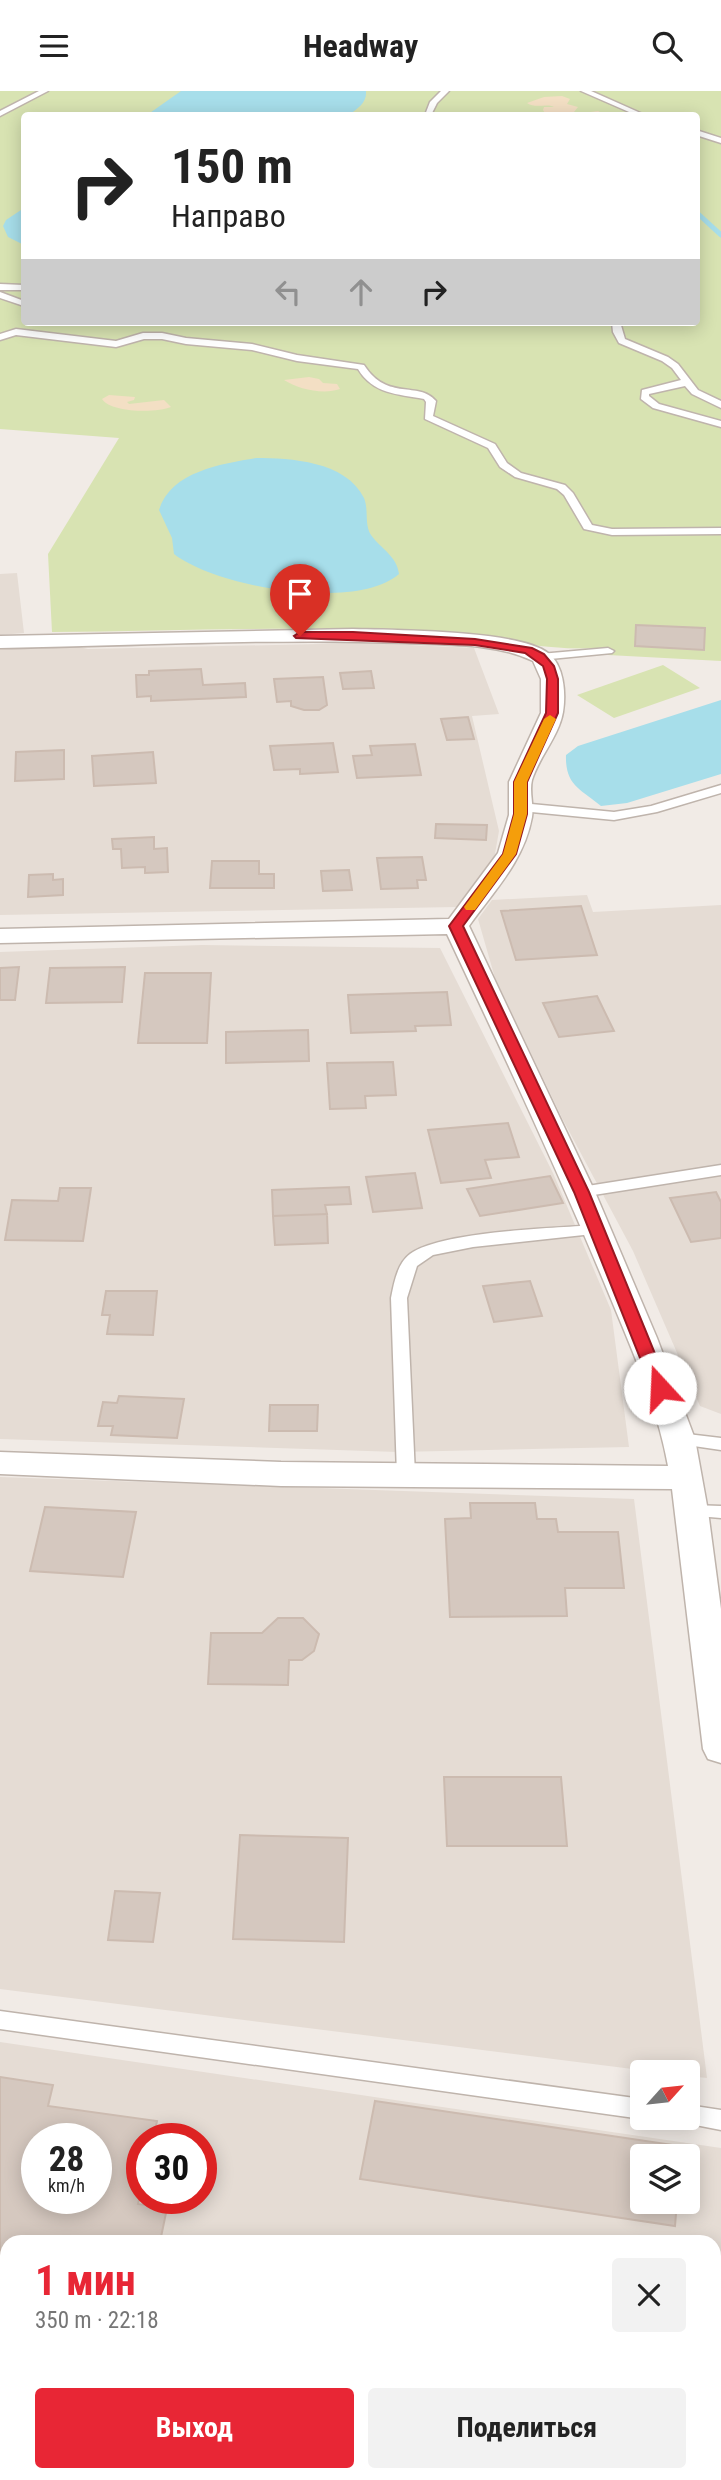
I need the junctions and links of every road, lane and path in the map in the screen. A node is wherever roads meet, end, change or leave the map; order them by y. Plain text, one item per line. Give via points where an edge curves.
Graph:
1 (44, 91) edge
2 (445, 91) edge
3 (585, 91) edge
4 (429, 112) edge
5 (633, 112) edge
6 (0, 114) edge
7 (700, 133) edge
8 (721, 141) edge
9 (0, 287) edge
10 (21, 288) edge
11 (0, 295) edge
12 (21, 303) edge
13 (616, 326) edge
14 (0, 337) edge
15 (687, 383) junction
16 (721, 405) edge
17 (721, 424) edge
18 (721, 531) edge
19 (0, 642) edge
20 (608, 651) dead end
21 (540, 657) junction
22 (721, 789) edge
23 (521, 807) junction
24 (456, 926) junction
25 (0, 936) edge
26 (721, 1170) edge
27 (581, 1192) junction
28 (597, 1230) junction
29 (679, 1439) junction
30 (721, 1444) edge
31 (0, 1463) edge
32 (406, 1475) junction
33 (686, 1478) junction
34 (706, 1512) edge
35 (721, 1749) edge
36 (0, 2020) edge
37 (630, 2107) edge
38 (700, 2117) edge
39 (721, 2120) edge

1 - 6 lane
2 - 4 lane
3 - 5 lane
7 - 8 lane
9 - 10 lane
11 - 12 lane
13 - 15 lane via 622,341 665,359
14 - 18 lane via 16,332 116,344 162,335 361,367 381,388 427,397 431,401 428,417 492,446 510,470 561,487 588,527 612,532
15 - 16 lane
15 - 17 lane via 655,388 643,397 670,411
19 - 21 street via 353,635 488,643 528,650
20 - 21 lane
21 - 23 street via 552,679 552,713 520,782
22 - 23 lane via 614,816
23 - 24 street via 510,854
24 - 25 street
24 - 27 street
26 - 27 lane
27 - 28 street
28 - 29 street
28 - 32 lane via 464,1244 416,1257 403,1276 399,1298
29 - 30 lane
29 - 33 street
31 - 32 street
32 - 33 street
33 - 34 street
34 - 35 street
36 - 37 lane
38 - 39 lane

